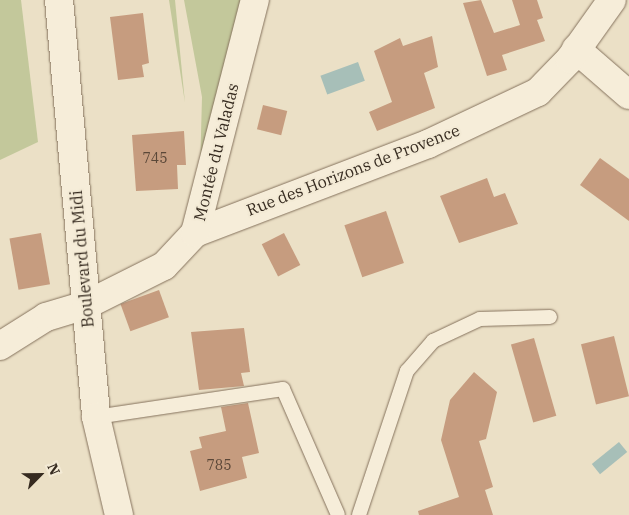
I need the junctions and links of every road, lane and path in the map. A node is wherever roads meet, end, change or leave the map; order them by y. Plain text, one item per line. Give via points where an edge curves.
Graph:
1 (59, 0) edge
2 (255, 0) edge
3 (612, 0) edge
4 (576, 50) junction
5 (629, 96) edge
6 (195, 233) junction
7 (86, 305) junction
8 (550, 317) dead end
9 (0, 346) edge
10 (96, 417) junction
11 (119, 515) edge
12 (338, 515) edge
13 (359, 515) edge

1 - 7 street, Boulevard du Midi
2 - 6 street, Montée du Valadas
3 - 4 street, Rue des Horizons de Provence
4 - 5 street
4 - 6 street, Rue des Horizons de Provence via 530,96 428,144
6 - 7 street, Montée du Valadas via 164,266
7 - 9 street, Montée du Valadas via 46,317
7 - 10 street, Boulevard du Midi
8 - 13 lane via 480,319 433,341 407,371
10 - 11 street, Boulevard du Midi
10 - 12 lane via 284,389

